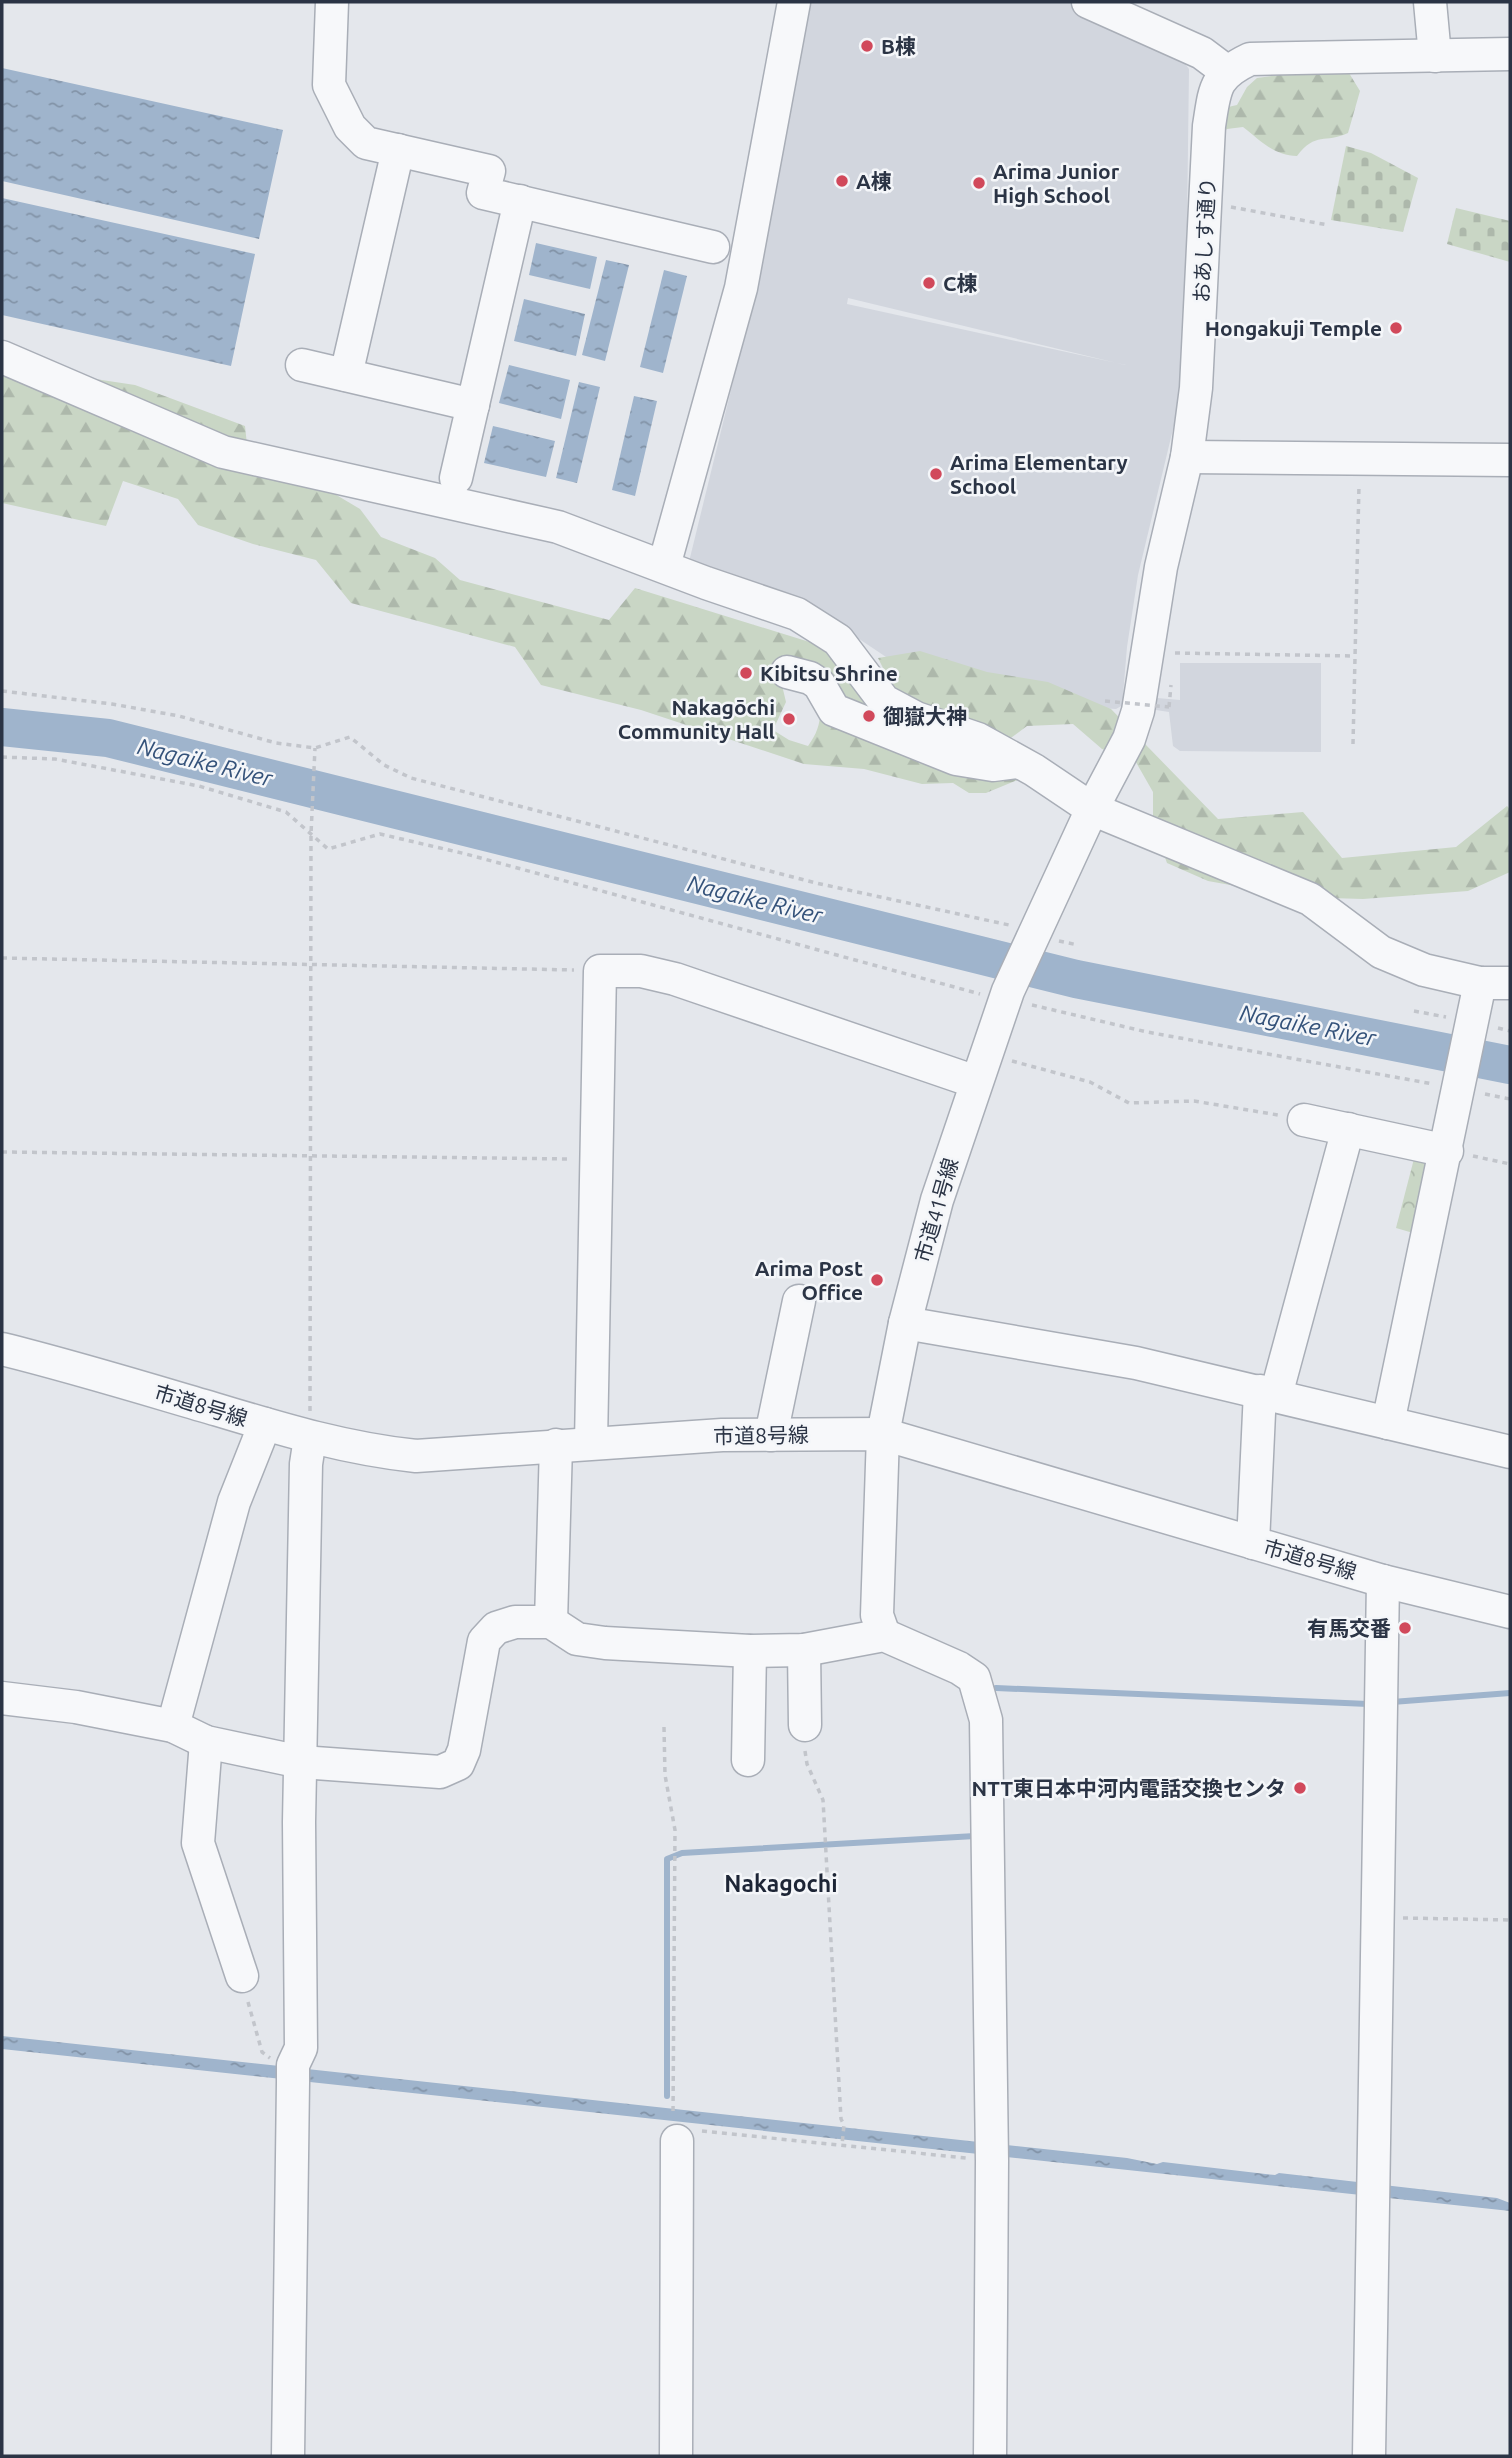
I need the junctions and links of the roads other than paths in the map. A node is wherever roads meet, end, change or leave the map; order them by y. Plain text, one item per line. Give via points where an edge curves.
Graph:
1 (332, 2) edge
2 (794, 2) edge
3 (1088, 2) edge
4 (1430, 2) edge
5 (1510, 54) edge
6 (1435, 56) junction
7 (1226, 71) junction
8 (398, 150) junction
9 (520, 201) junction
10 (713, 247) dead end
11 (2, 357) edge
12 (302, 365) dead end
13 (346, 375) junction
14 (473, 405) junction
15 (1187, 457) junction
16 (1510, 460) edge
17 (456, 478) dead end
18 (664, 566) junction
19 (787, 672) dead end
20 (1017, 762) junction
21 (1092, 809) junction
22 (1495, 983) edge
23 (980, 1068) junction
24 (1304, 1120) road end
25 (1348, 1129) junction
26 (1447, 1151) junction
27 (799, 1301) dead end
28 (905, 1323) junction
29 (2, 1349) edge
30 (1268, 1393) junction
31 (1388, 1423) junction
32 (265, 1424) junction
33 (771, 1434) junction
34 (883, 1434) junction
35 (310, 1438) junction
36 (591, 1443) junction
37 (556, 1445) junction
38 (1510, 1452) edge
39 (1253, 1543) junction
40 (1383, 1581) junction
41 (1510, 1612) edge
42 (551, 1622) junction
43 (884, 1635) junction
44 (804, 1650) junction
45 (750, 1651) junction
46 (2, 1698) edge
47 (806, 1725) road end
48 (173, 1726) junction
49 (206, 1742) junction
50 (748, 1760) dead end
51 (301, 1762) junction
52 (242, 1976) road end
53 (677, 2141) road end
54 (288, 2456) edge
55 (676, 2456) edge
56 (990, 2456) edge
57 (1369, 2456) edge

1 - 8 street via 329,85 350,127 366,142
2 - 18 street via 736,312
3 - 7 street via 1202,53
4 - 6 street
5 - 6 street
6 - 7 street via 1250,59
7 - 15 street, おあしす通り via 1214,94 1209,126 1196,388
8 - 9 street via 488,171 483,193
8 - 13 street
9 - 10 street
9 - 14 street
11 - 18 street via 223,452 558,527
12 - 13 street
13 - 14 street
14 - 17 street
15 - 16 street
15 - 21 street, おあしす通り via 1161,567 1138,711 1129,740
18 - 20 street via 797,614 838,640 884,701 916,718 978,739
19 - 20 street via 819,684 834,710 956,759 993,765
20 - 21 street
21 - 22 street via 1310,899 1381,952 1424,970
21 - 23 street, 市道41号線 via 1006,996
22 - 26 street via 1471,1025
23 - 28 street, 市道41号線 via 937,1200
23 - 36 street via 675,979 640,971 600,971
24 - 25 street
25 - 26 street
25 - 30 street
26 - 31 street
27 - 33 street
28 - 30 street via 1136,1363
28 - 34 street, 市道41号線
29 - 32 street, 市道8号線
30 - 31 street
30 - 39 street
31 - 38 street
32 - 35 street, 市道8号線
32 - 48 street via 234,1502
33 - 34 street, 市道8号線
33 - 36 street, 市道8号線
34 - 39 street, 市道8号線
34 - 43 street, 市道41号線 via 877,1615
35 - 37 street, 市道8号線 via 416,1456
35 - 51 street
36 - 37 street, 市道8号線
37 - 42 street
39 - 40 street, 市道8号線
40 - 41 street, 市道8号線
40 - 57 street
42 - 45 street via 577,1639
42 - 51 street via 506,1624 484,1641 464,1750 458,1764 449,1770
43 - 44 street
43 - 56 street via 974,1678 986,1720 992,2152
44 - 45 street
44 - 47 street
45 - 50 street
46 - 48 street
48 - 49 street
49 - 51 street
49 - 52 street via 198,1843
51 - 54 street via 301,2048 294,2069
53 - 55 street

